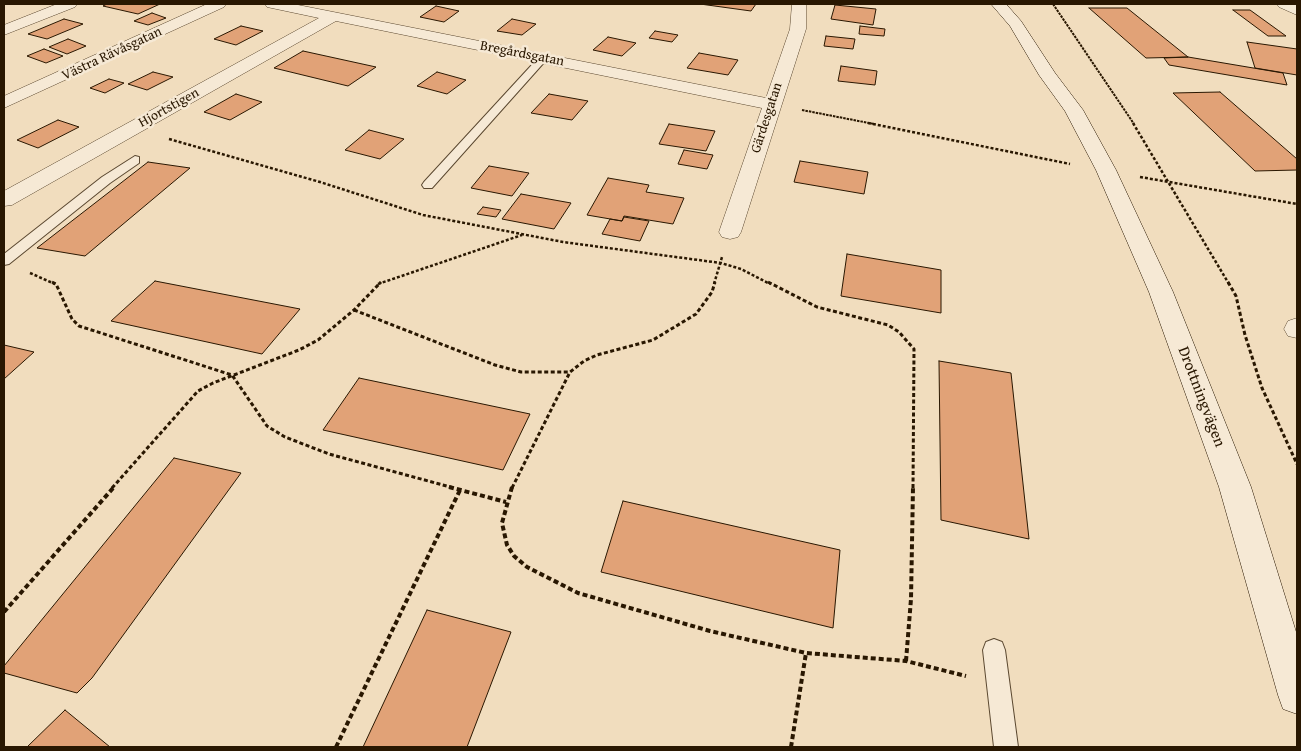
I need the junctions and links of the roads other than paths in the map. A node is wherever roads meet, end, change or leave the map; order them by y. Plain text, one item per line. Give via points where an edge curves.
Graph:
1 (70, 4) edge
2 (219, 4) edge
3 (272, 4) edge
4 (799, 4) edge
5 (998, 4) edge
6 (1284, 4) edge
7 (1297, 11) edge
8 (334, 16) junction
9 (4, 30) edge
10 (1054, 54) dead end
11 (543, 58) junction
12 (4, 103) edge
13 (771, 104) junction
14 (1074, 110) junction
15 (135, 160) dead end
16 (428, 185) dead end
17 (4, 200) edge
18 (730, 232) road end
19 (4, 261) edge
20 (994, 650) dead end
21 (1297, 695) edge
22 (1006, 747) edge

1 - 9 street
2 - 12 street, Västra Rävåsgatan
3 - 8 street, Bregårdsgatan
4 - 13 street, Gärdesgatan via 798,29
5 - 14 street, Drottningvägen via 1016,24
6 - 7 street
8 - 11 street, Bregårdsgatan
8 - 17 street, Hjortstigen
10 - 14 street, Drottningvägen via 1067,81
11 - 13 street, Bregårdsgatan
11 - 16 lane
13 - 18 street, Gärdesgatan
14 - 21 street, Drottningvägen via 1106,170 1161,292 1235,487
15 - 19 lane
20 - 22 lane

